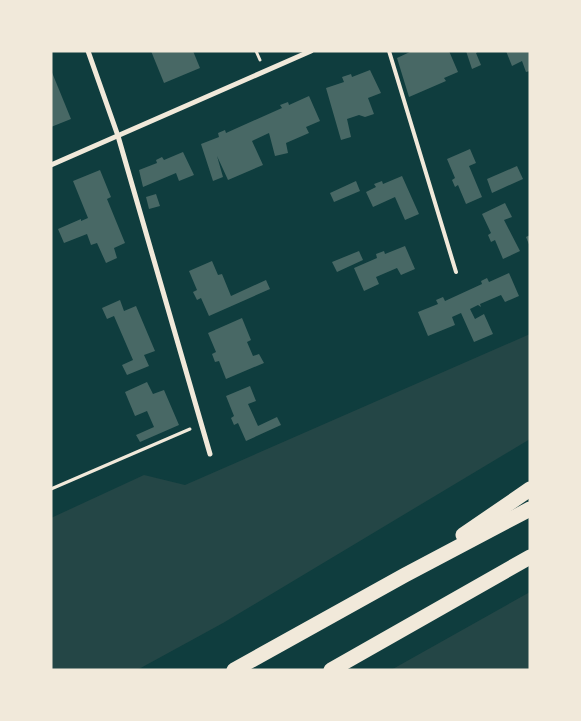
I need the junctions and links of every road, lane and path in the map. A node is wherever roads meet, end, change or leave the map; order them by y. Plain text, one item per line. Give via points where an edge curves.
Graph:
1 (88, 51) edge
2 (311, 51) edge
3 (389, 51) edge
4 (118, 136) junction
5 (51, 165) edge
6 (456, 272) dead end
7 (202, 424) junction
8 (210, 454) dead end
9 (51, 489) edge
10 (530, 489) edge
11 (530, 509) edge
12 (530, 557) edge
13 (405, 575) junction
14 (234, 670) edge
15 (331, 670) edge

1 - 4 street
2 - 4 street
3 - 6 lane
4 - 5 street
4 - 7 street
7 - 8 street
7 - 9 path
10 - 13 highway
11 - 13 highway
12 - 15 highway
13 - 14 highway

